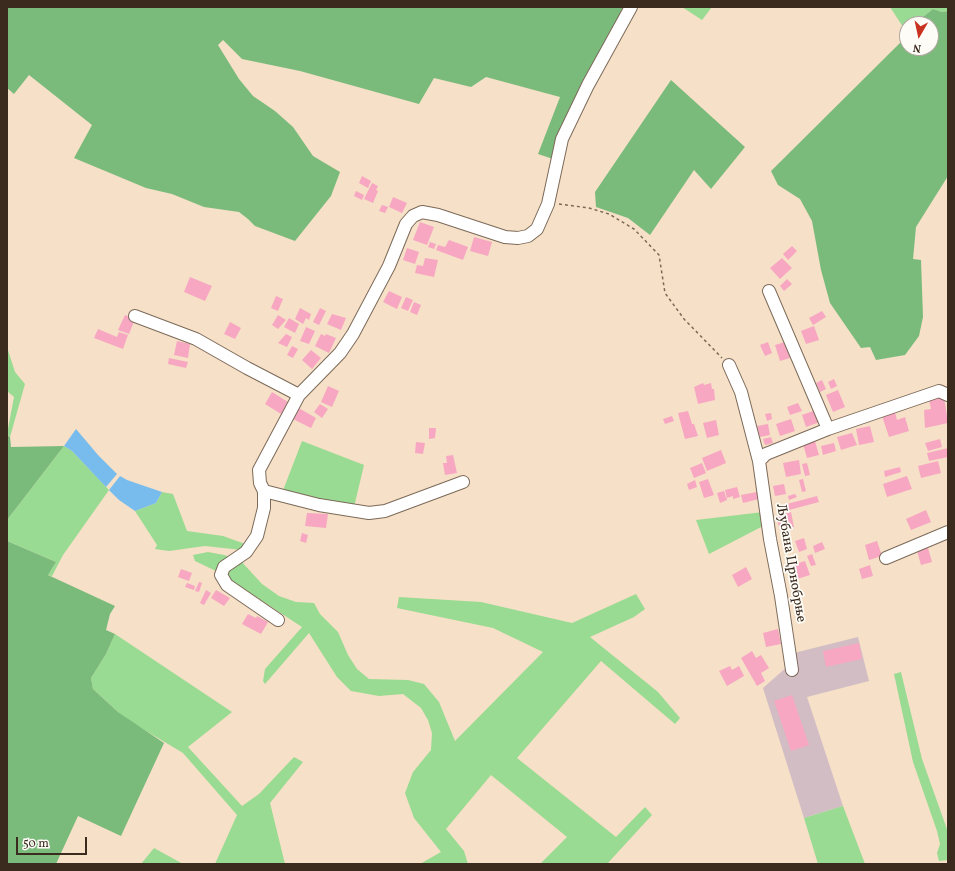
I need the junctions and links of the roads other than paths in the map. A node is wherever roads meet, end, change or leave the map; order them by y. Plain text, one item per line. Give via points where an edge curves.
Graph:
1 (631, 7) edge
2 (769, 291) dead end
3 (135, 316) dead end
4 (728, 365) road end
5 (299, 395) junction
6 (948, 395) edge
7 (828, 429) junction
8 (759, 461) junction
9 (463, 482) dead end
10 (264, 491) junction
11 (948, 532) edge
12 (886, 558) dead end
13 (278, 620) dead end
14 (792, 670) dead end

1 - 5 street via 562,139 548,204 537,229 528,236 505,237 438,215 422,212 413,216 406,224 389,266 353,334 340,353
2 - 7 street
3 - 5 street via 196,339
4 - 8 street, Љубана Црнобрње via 741,392
5 - 10 street via 259,470 260,483
6 - 7 street via 939,391
7 - 8 street via 766,454
8 - 14 street, Љубана Црнобрње
9 - 10 street via 385,511 369,513 319,505
10 - 13 street via 264,508 255,540 246,552 224,567 221,575 227,585
11 - 12 street

